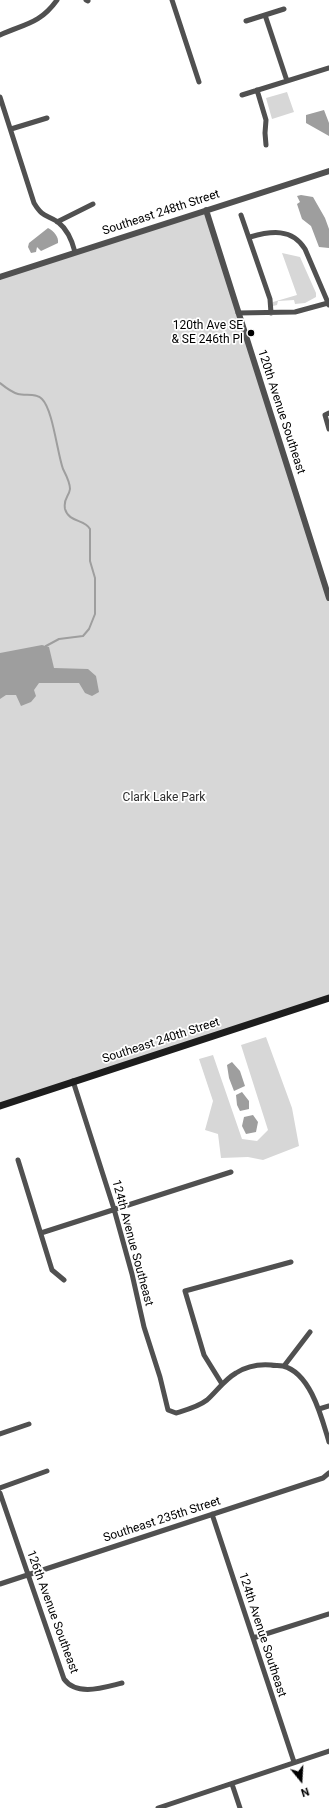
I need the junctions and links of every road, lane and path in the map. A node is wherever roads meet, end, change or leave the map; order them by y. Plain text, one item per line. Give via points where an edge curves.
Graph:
1 (57, 0) edge
2 (172, 0) edge
3 (284, 9) dead end
4 (265, 15) junction
5 (246, 21) dead end
6 (0, 35) edge
7 (329, 68) edge
8 (287, 81) junction
9 (199, 82) dead end
10 (257, 90) junction
11 (242, 95) dead end
12 (0, 97) edge
13 (47, 118) dead end
14 (11, 129) junction
15 (266, 145) dead end
16 (329, 171) edge
17 (93, 204) dead end
18 (206, 210) junction
19 (242, 215) dead end
20 (57, 222) junction
21 (250, 237) junction
22 (75, 252) junction
23 (0, 277) edge
24 (329, 304) edge
25 (238, 312) junction
26 (270, 313) junction
27 (327, 414) edge
28 (329, 428) edge
29 (327, 584) edge
30 (329, 598) edge
31 (329, 998) edge
32 (74, 1082) junction
33 (0, 1106) edge
34 (18, 1160) dead end
35 (231, 1172) dead end
36 (114, 1209) junction
37 (41, 1233) junction
38 (291, 1262) dead end
39 (64, 1280) dead end
40 (310, 1332) dead end
41 (284, 1366) junction
42 (222, 1384) junction
43 (329, 1406) edge
44 (319, 1409) junction
45 (30, 1424) dead end
46 (0, 1434) edge
47 (329, 1442) edge
48 (47, 1472) dead end
49 (329, 1473) edge
50 (0, 1488) edge
51 (0, 1493) edge
52 (212, 1514) junction
53 (27, 1575) junction
54 (0, 1584) edge
55 (329, 1614) edge
56 (253, 1638) junction
57 (122, 1683) dead end
58 (329, 1751) edge
59 (294, 1762) junction
60 (232, 1784) junction
61 (158, 1808) edge
62 (240, 1808) edge

1 - 6 street via 37,20
2 - 9 street
3 - 4 street
4 - 5 street
4 - 8 street
7 - 8 street
8 - 10 street
10 - 11 street
10 - 15 street via 266,120
12 - 14 street
13 - 14 street
14 - 20 street via 34,202 40,213
16 - 18 street, Southeast 248th Street
17 - 20 street
18 - 22 street, Southeast 248th Street
18 - 25 street, 120th Avenue Southeast
19 - 21 street
20 - 22 street via 70,235
21 - 24 street via 265,232 293,235 300,240
21 - 26 street via 270,298
22 - 23 street, Southeast 248th Street
24 - 26 street via 296,312
25 - 26 street
25 - 29 street, 120th Avenue Southeast
27 - 28 street
29 - 30 street, 120th Avenue Southeast
31 - 32 main road, Southeast 240th Street
32 - 33 main road, Southeast 240th Street
32 - 36 street, 124th Avenue Southeast
34 - 37 street
35 - 36 street
36 - 37 street
36 - 42 street, 124th Avenue Southeast via 168,1410 176,1413 196,1406
37 - 39 street via 52,1270
38 - 42 street via 185,1291 204,1355
40 - 41 street
41 - 42 street via 248,1367
41 - 44 street via 299,1375
43 - 44 street
44 - 47 street
45 - 46 street
48 - 50 street
49 - 52 street, Southeast 235th Street via 323,1478
51 - 53 street, 126th Avenue Southeast
52 - 53 street, Southeast 235th Street
52 - 56 street, 124th Avenue Southeast
53 - 54 street, Southeast 235th Street
53 - 57 street, 126th Avenue Southeast via 67,1683 76,1688 92,1689
55 - 56 street
56 - 59 street, 124th Avenue Southeast
58 - 59 street
59 - 60 street
60 - 61 street
60 - 62 street

